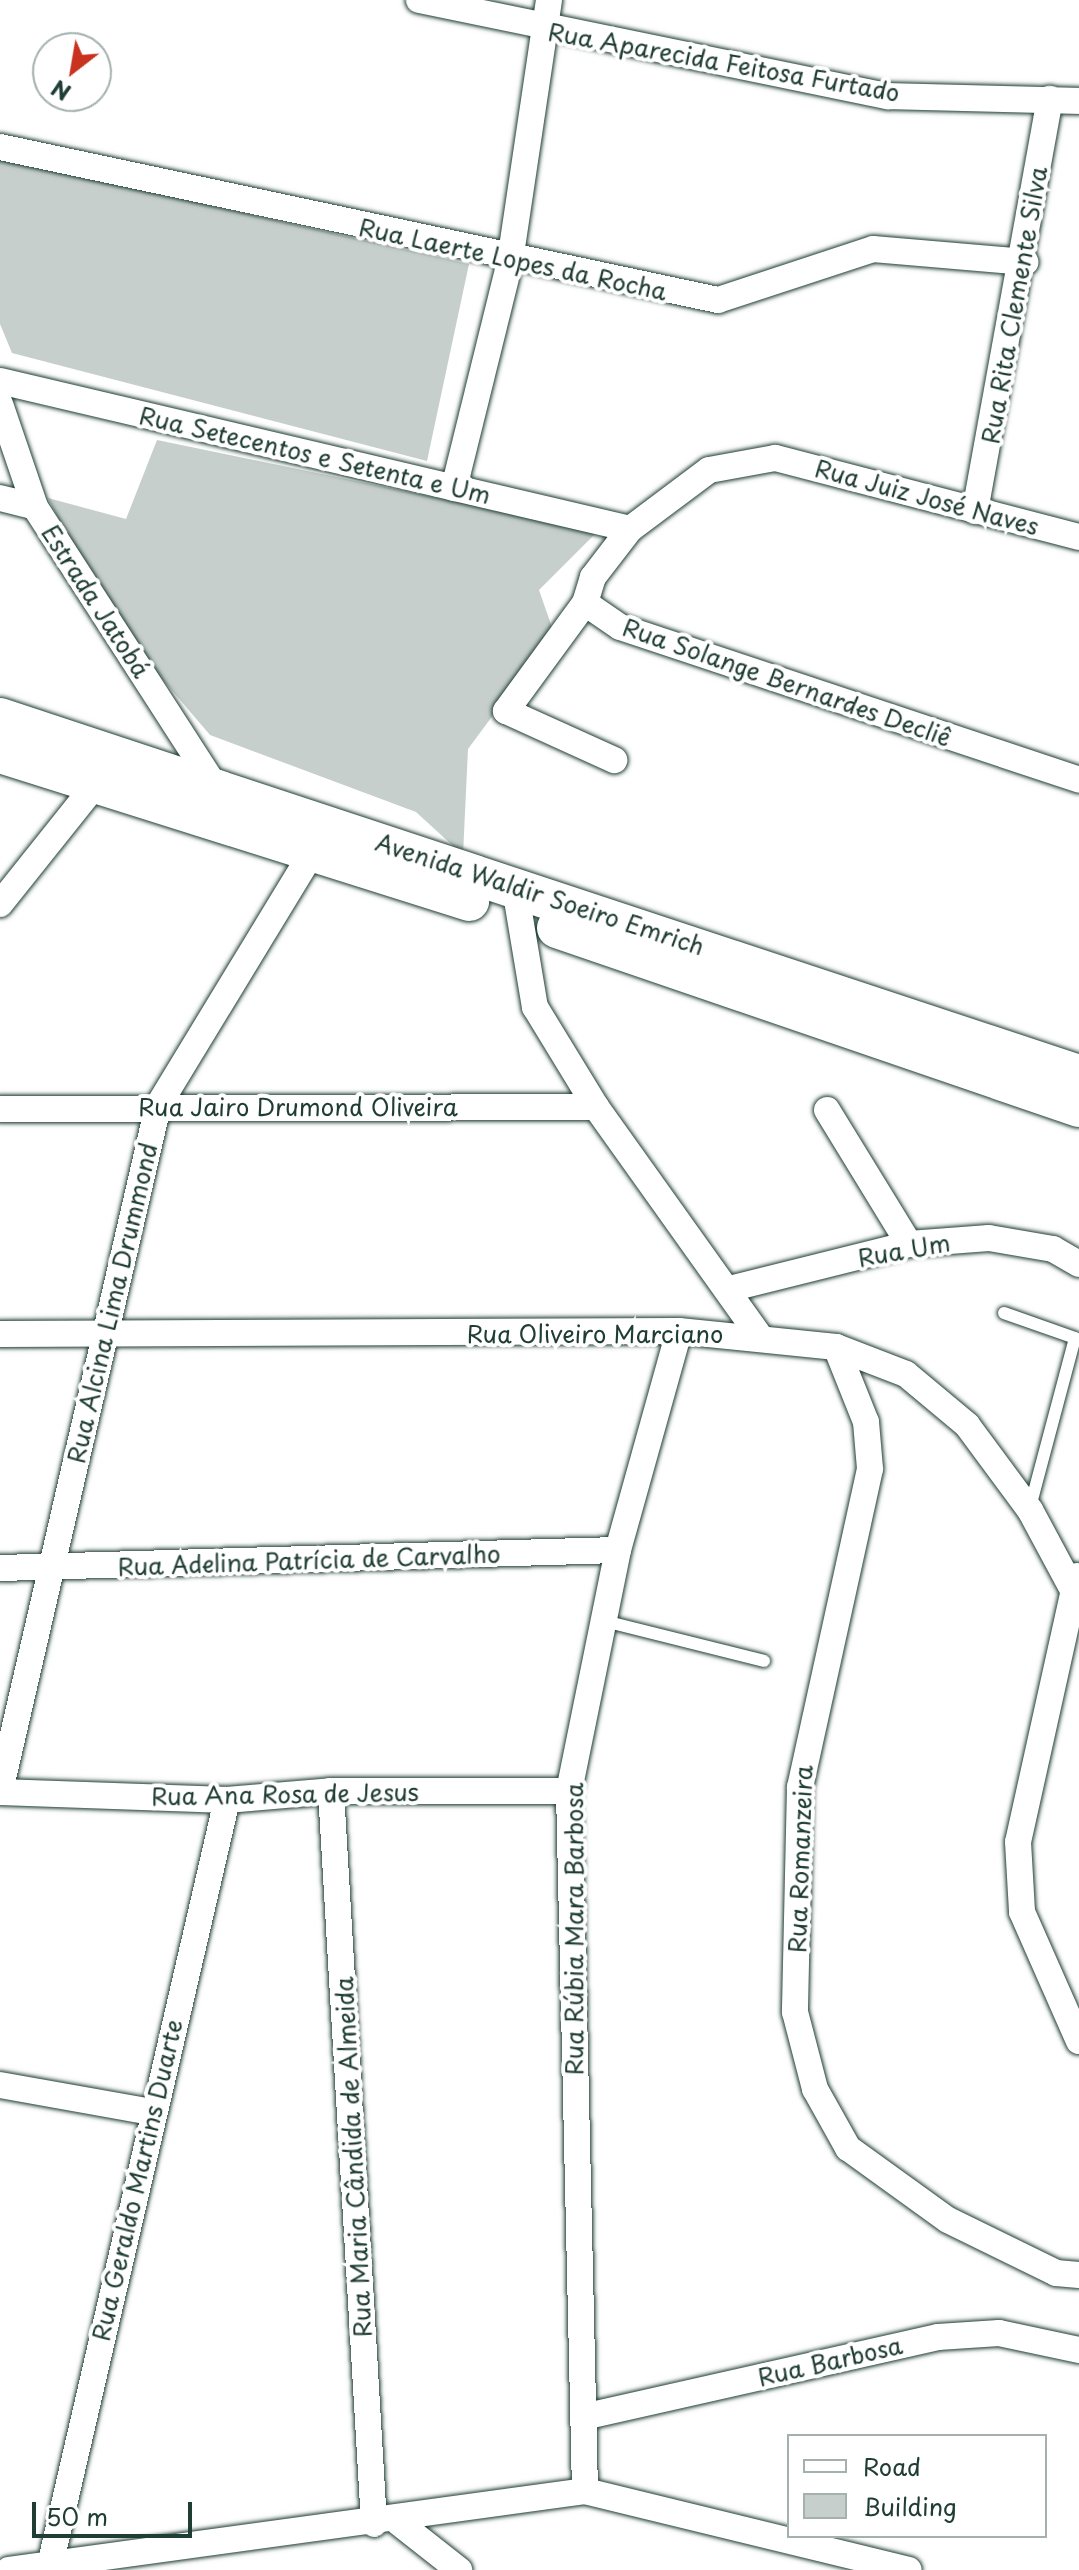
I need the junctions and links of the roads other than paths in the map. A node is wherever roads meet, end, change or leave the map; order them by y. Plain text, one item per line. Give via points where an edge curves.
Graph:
1 (419, 0) edge
2 (549, 0) edge
3 (544, 30) junction
4 (1050, 99) junction
5 (1079, 101) edge
6 (0, 147) edge
7 (510, 261) junction
8 (1025, 262) junction
9 (0, 381) edge
10 (0, 404) edge
11 (454, 488) junction
12 (0, 498) edge
13 (35, 507) junction
14 (975, 511) junction
15 (630, 529) junction
16 (1079, 537) edge
17 (585, 603) junction
18 (0, 718) edge
19 (0, 753) edge
20 (614, 760) dead end
21 (1079, 780) edge
22 (95, 785) junction
23 (215, 786) junction
24 (313, 851) junction
25 (518, 902) junction
26 (0, 904) edge
27 (1079, 1075) edge
28 (158, 1106) junction
29 (596, 1107) junction
30 (1079, 1107) edge
31 (0, 1109) edge
32 (827, 1110) dead end
33 (909, 1244) junction
34 (1079, 1264) edge
35 (729, 1289) junction
36 (1004, 1313) dead end
37 (679, 1331) junction
38 (0, 1334) edge
39 (101, 1336) junction
40 (760, 1337) junction
41 (836, 1347) junction
42 (1030, 1510) junction
43 (618, 1550) junction
44 (0, 1568) edge
45 (52, 1568) junction
46 (1076, 1581) edge
47 (604, 1621) junction
48 (764, 1661) dead end
49 (331, 1791) junction
50 (569, 1791) junction
51 (0, 1792) edge
52 (227, 1800) junction
53 (1079, 2041) edge
54 (0, 2085) edge
55 (151, 2112) junction
56 (1079, 2275) edge
57 (1079, 2350) edge
58 (583, 2417) junction
59 (585, 2491) junction
60 (386, 2523) junction
61 (57, 2565) edge
62 (9, 2570) edge
63 (459, 2570) edge
64 (909, 2570) edge

1 - 3 street, Rua Aparecida Feitosa Furtado
2 - 3 street
3 - 4 street, Rua Aparecida Feitosa Furtado via 888,96
3 - 7 street
4 - 5 street, Rua Aparecida Feitosa Furtado
4 - 8 street, Rua Rita Clemente Silva
6 - 7 street, Rua Laerte Lopes da Rocha
7 - 8 street, Rua Laerte Lopes da Rocha via 718,300 873,249
7 - 11 street
8 - 14 street, Rua Rita Clemente Silva
9 - 11 street, Rua Setecentos e Setenta e Um
10 - 13 street, Estrada Jatobá
11 - 15 street, Rua Setecentos e Setenta e Um
12 - 13 street
13 - 23 street, Estrada Jatobá
14 - 15 street, Rua Juiz José Naves via 775,458 709,470
14 - 16 street, Rua Juiz José Naves
15 - 17 street via 593,577
17 - 20 street via 506,711
17 - 21 street, Rua Solange Bernardes Decliê via 620,627
18 - 23 main road, Avenida Waldir Soeiro Emrich
19 - 22 main road, Avenida Waldir Soeiro Emrich
22 - 24 main road, Avenida Waldir Soeiro Emrich
22 - 26 street
23 - 25 main road, Avenida Waldir Soeiro Emrich
24 - 25 main road, Avenida Waldir Soeiro Emrich
24 - 28 street, Rua Alcina Lima Drummond
25 - 27 main road, Avenida Waldir Soeiro Emrich
25 - 29 street via 535,1007
25 - 30 main road, Avenida Waldir Soeiro Emrich
28 - 29 street, Rua Jairo Drumond Oliveira
28 - 31 street, Rua Jairo Drumond Oliveira
28 - 39 street, Rua Alcina Lima Drummond
29 - 35 street
32 - 33 street
33 - 34 street, Rua Um via 989,1238 1053,1249
33 - 35 street, Rua Um
35 - 40 street
36 - 42 lane via 1075,1338
37 - 39 street, Rua Oliveiro Marciano
37 - 40 street, Rua Oliveiro Marciano
37 - 43 street, Rua Rúbia Mara Barbosa
38 - 39 street, Rua Oliveiro Marciano
39 - 45 street, Rua Alcina Lima Drummond
40 - 41 street, Rua Oliveiro Marciano
41 - 42 street, Rua Oliveiro Marciano via 906,1374 967,1425
41 - 56 street, Rua Romanzeira via 866,1422 870,1469 800,1787 795,2012 815,2089 848,2148 948,2220 1040,2266
42 - 46 street, Rua Oliveiro Marciano
43 - 45 street, Rua Adelina Patrícia de Carvalho
43 - 47 street, Rua Rúbia Mara Barbosa
44 - 45 street, Rua Adelina Patrícia de Carvalho
45 - 51 street, Rua Alcina Lima Drummond
46 - 53 street via 1018,1842 1022,1912
47 - 48 lane
47 - 50 street, Rua Rúbia Mara Barbosa
49 - 50 street, Rua Ana Rosa de Jesus
49 - 52 street, Rua Ana Rosa de Jesus
49 - 60 street, Rua Maria Cândida de Almeida
50 - 58 street, Rua Rúbia Mara Barbosa
51 - 52 street, Rua Ana Rosa de Jesus
52 - 55 street, Rua Geraldo Martins Duarte
54 - 55 street
55 - 61 street, Rua Geraldo Martins Duarte
57 - 58 street, Rua Barbosa via 999,2333 938,2337
58 - 59 street, Rua Rúbia Mara Barbosa
59 - 60 street
59 - 64 street
60 - 61 street
60 - 63 street
61 - 62 street

